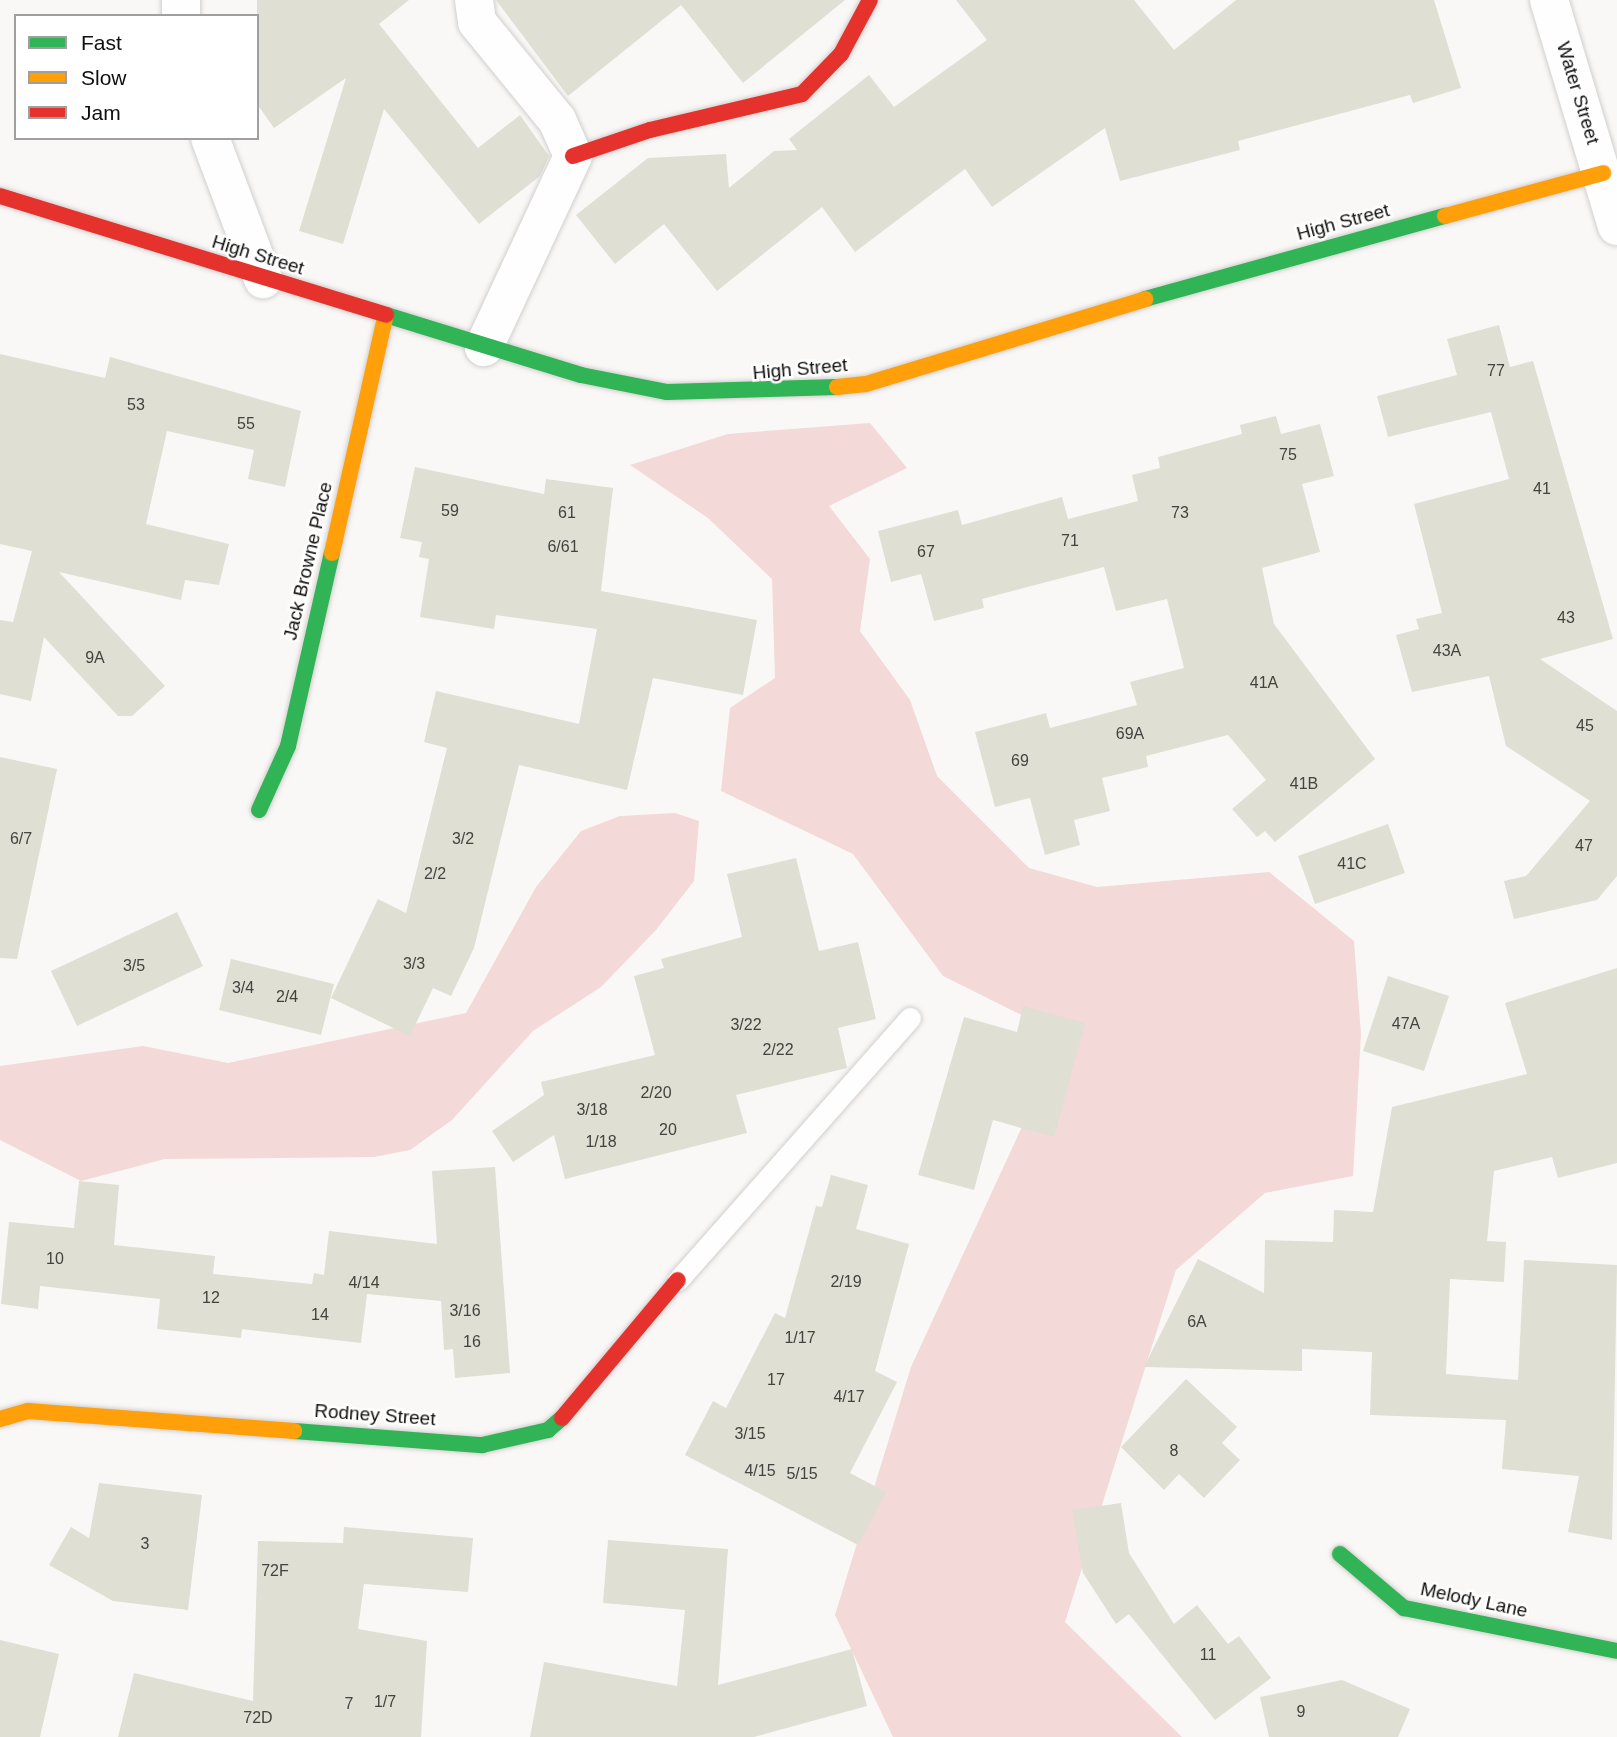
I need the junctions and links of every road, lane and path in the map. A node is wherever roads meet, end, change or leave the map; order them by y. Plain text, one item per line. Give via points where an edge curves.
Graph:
1 (474, 0) edge
2 (870, 0) edge
3 (1549, 0) edge
4 (211, 140) edge
5 (573, 156) junction
6 (1602, 173) junction
7 (0, 196) edge
8 (1617, 226) edge
9 (263, 279) junction
10 (385, 317) junction
11 (484, 347) junction
12 (259, 810) dead end
13 (910, 1018) dead end
14 (678, 1280) joint
15 (0, 1419) edge
16 (1340, 1554) dead end
17 (1617, 1651) edge

1 - 5 street via 477,22 557,120
2 - 5 street via 841,54 802,94 650,130
3 - 6 street, Water Street
4 - 9 street
5 - 11 street
6 - 8 street, Water Street
6 - 11 street, High Street via 1108,309 866,384 760,394 667,392
7 - 9 street, High Street
9 - 10 street, High Street
10 - 11 street, High Street
10 - 12 street, Jack Browne Place via 288,746
13 - 14 lane
14 - 15 street, Rodney Street via 575,1406 548,1430 482,1444 28,1411
16 - 17 street, Melody Lane via 1404,1608

